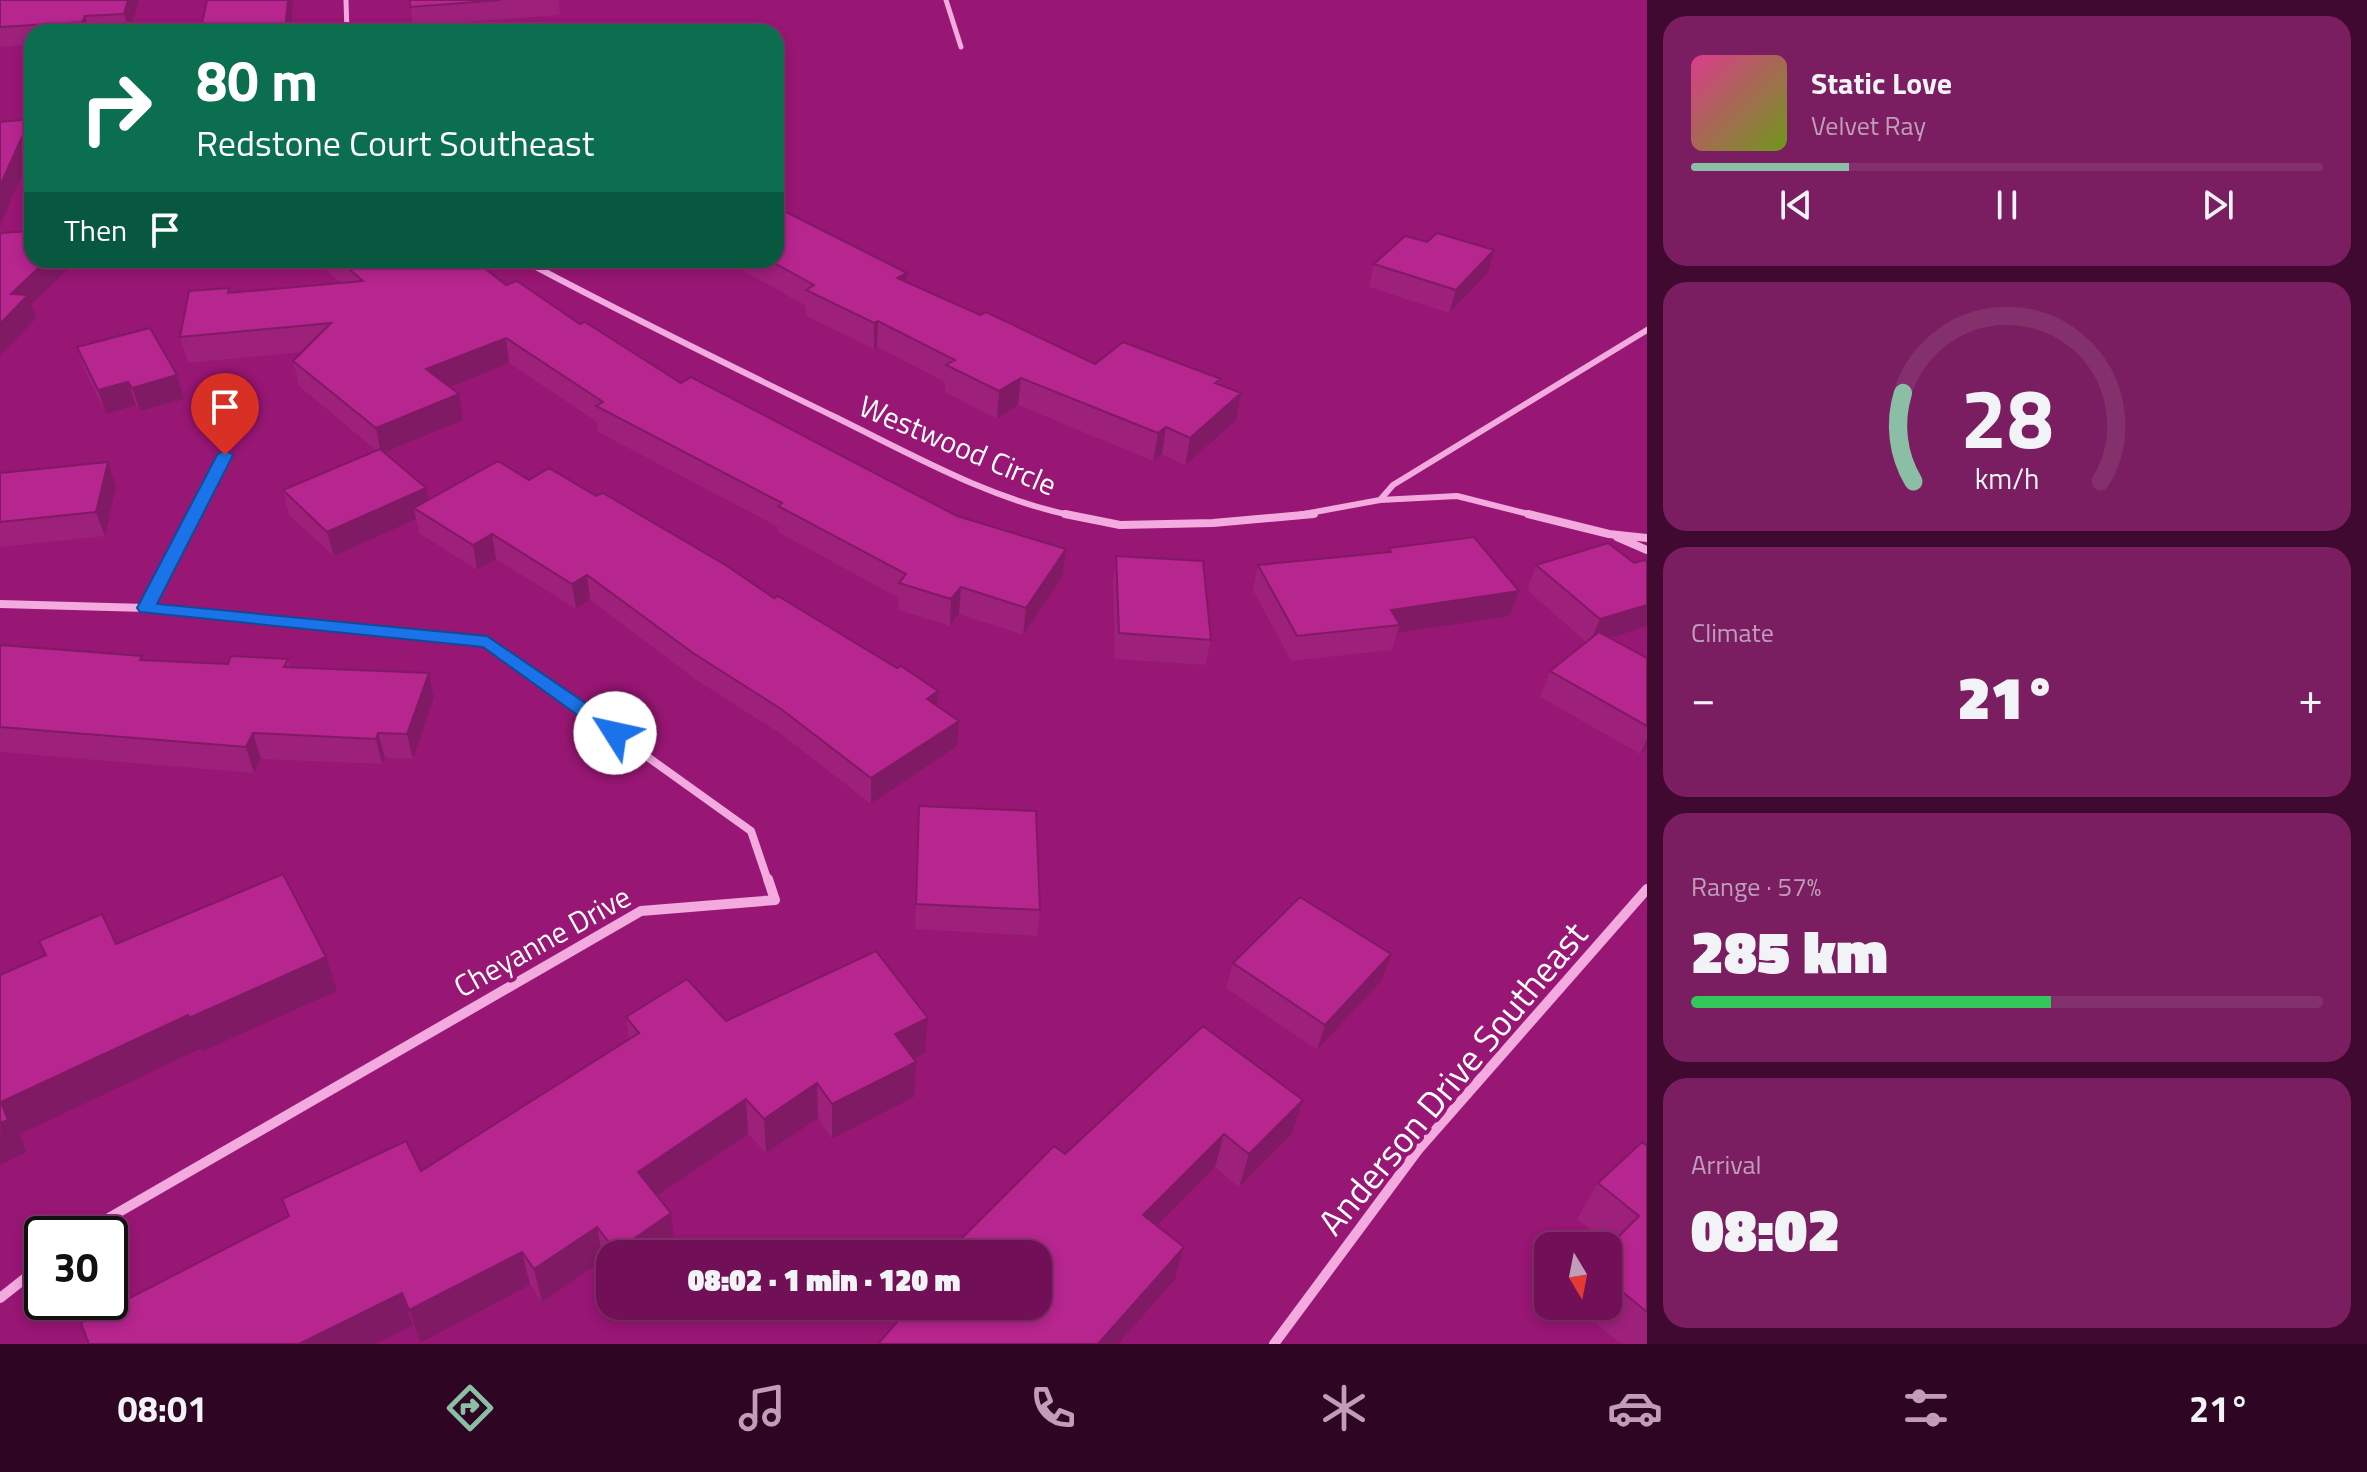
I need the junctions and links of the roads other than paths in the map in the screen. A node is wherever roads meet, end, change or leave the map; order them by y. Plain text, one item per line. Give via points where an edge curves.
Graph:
1 (346, 0) edge
2 (946, 0) edge
3 (347, 24) edge
4 (961, 47) dead end
5 (538, 268) edge
6 (1647, 330) edge
7 (225, 455) dead end
8 (1380, 500) junction
9 (1609, 534) junction
10 (1647, 538) edge
11 (1647, 550) edge
12 (0, 604) edge
13 (146, 608) junction
14 (1647, 889) edge
15 (112, 1216) edge
16 (24, 1279) edge
17 (0, 1298) edge
18 (1274, 1344) edge

1 - 3 street
2 - 4 street
5 - 8 street, Westwood Circle via 935,466 1036,508 1120,525 1213,523 1313,514
6 - 8 street, Westwood Circle via 1393,485
7 - 13 street
8 - 9 street via 1457,496
9 - 10 street
9 - 11 street
12 - 13 street, Cheyanne Drive
13 - 15 street, Cheyanne Drive via 487,642 751,831 775,900 641,911
14 - 18 street, Anderson Drive Southeast via 1418,1150
16 - 17 street

